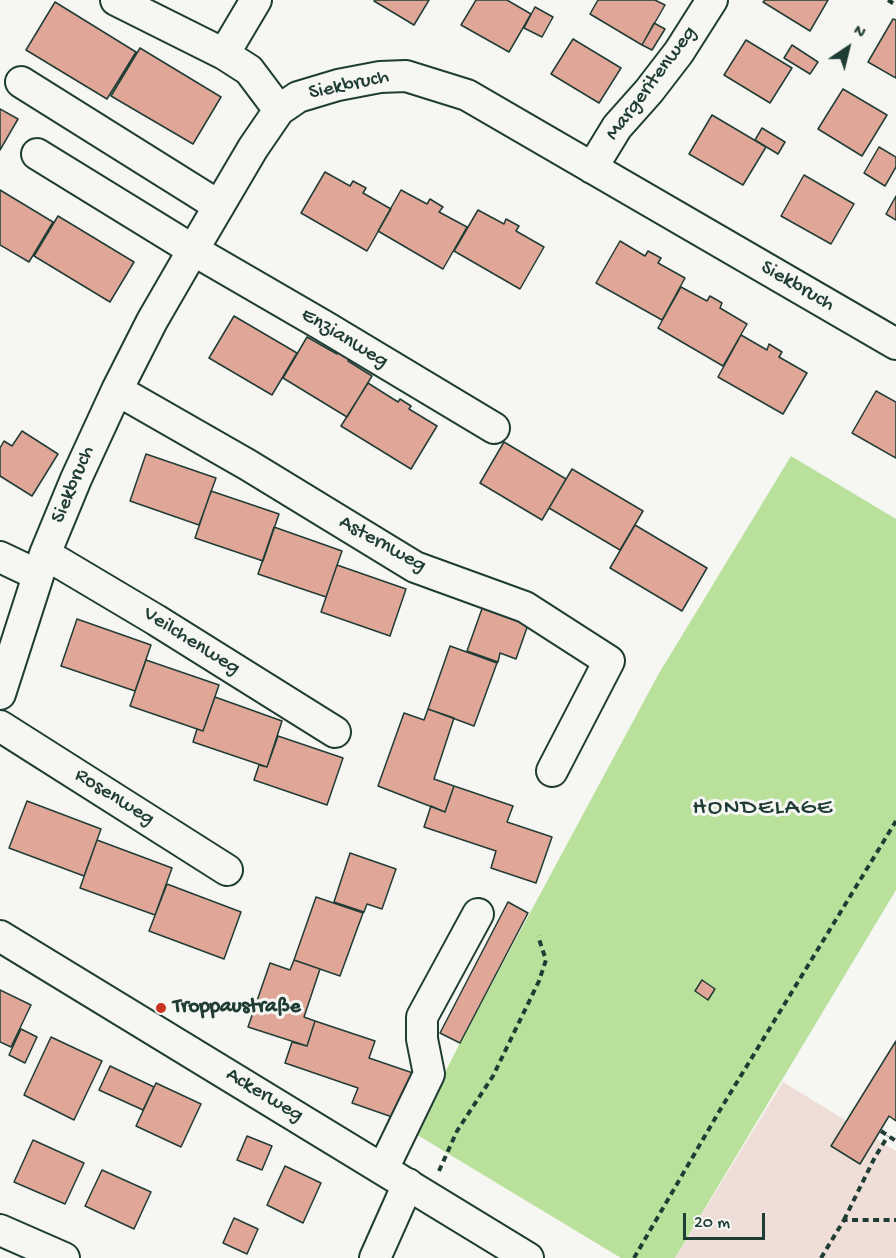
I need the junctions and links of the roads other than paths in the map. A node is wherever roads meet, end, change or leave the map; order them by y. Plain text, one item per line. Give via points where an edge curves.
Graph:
1 (116, 0) edge
2 (256, 0) edge
3 (712, 0) edge
4 (224, 54) junction
5 (21, 82) dead end
6 (279, 110) junction
7 (37, 154) dead end
8 (592, 168) junction
9 (219, 206) junction
10 (193, 250) junction
11 (896, 344) edge
12 (117, 390) junction
13 (494, 429) dead end
14 (0, 557) edge
15 (42, 565) junction
16 (0, 694) edge
17 (0, 726) edge
18 (335, 732) dead end
19 (552, 771) dead end
20 (227, 870) dead end
21 (478, 914) dead end
22 (0, 936) edge
23 (383, 1169) junction
24 (418, 1191) junction
25 (0, 1230) edge
26 (64, 1258) edge
27 (375, 1258) edge
28 (528, 1258) edge

1 - 4 street
2 - 4 street
3 - 8 street, Margeritenweg via 679,52 617,128
4 - 6 street via 249,70
5 - 9 street
6 - 8 street, Siekbruch via 297,97 338,85 380,76 406,76 467,95
6 - 9 street, Siekbruch
7 - 10 street, Enzianweg
8 - 11 street, Siekbruch
9 - 10 street, Siekbruch
10 - 12 street, Siekbruch
10 - 13 street, Enzianweg
12 - 15 street, Siekbruch
12 - 19 street, Asternweg via 415,567 525,607 609,661
14 - 15 street, Veilchenweg
15 - 16 street, Siekbruch
15 - 18 street, Veilchenweg via 156,620
17 - 20 street, Rosenweg
21 - 23 street via 422,1017 429,1074
22 - 23 street, Ackerweg
23 - 24 street, Ackerweg
24 - 27 street
24 - 28 street, Ackerweg
25 - 26 street

